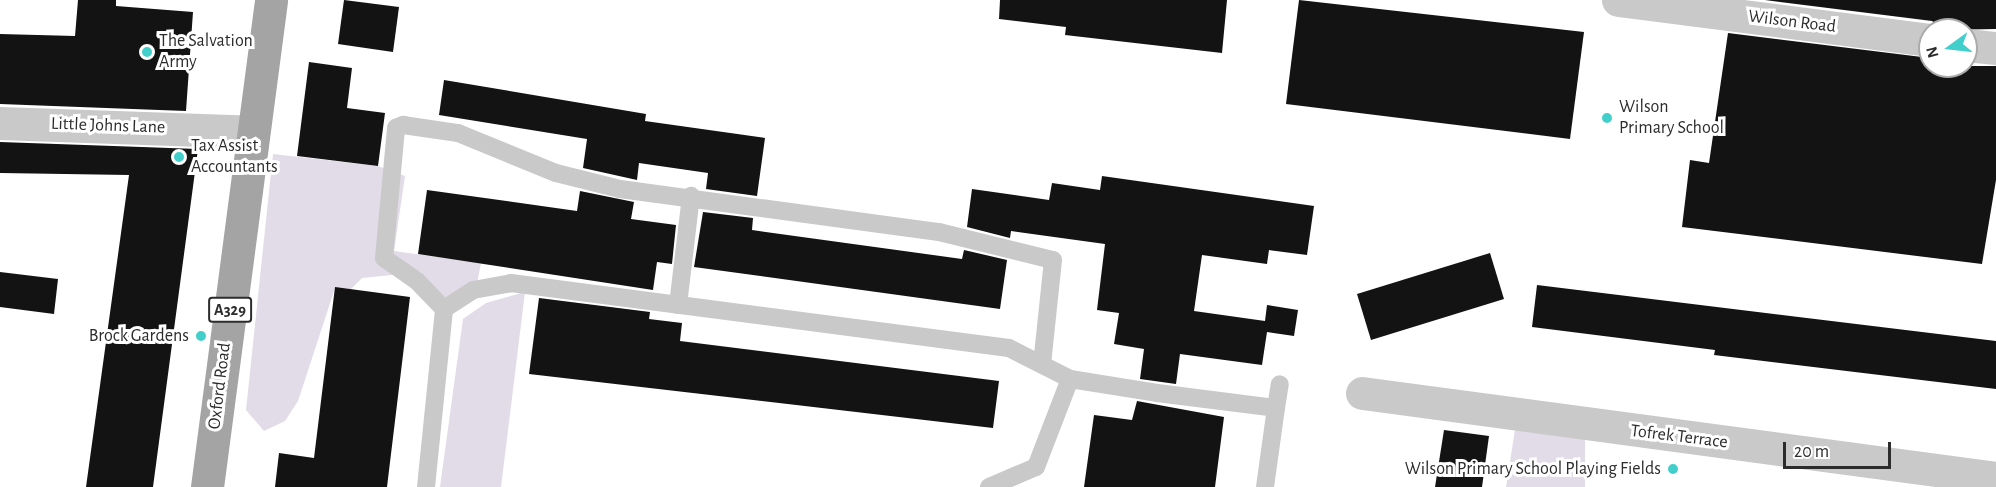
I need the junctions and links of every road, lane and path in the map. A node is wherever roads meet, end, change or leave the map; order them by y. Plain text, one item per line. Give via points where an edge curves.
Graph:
1 (271, 0) edge
2 (1618, 0) edge
3 (1918, 38) edge
4 (1978, 46) edge
5 (1996, 48) edge
6 (0, 123) edge
7 (252, 132) junction
8 (691, 196) junction
9 (678, 305) junction
10 (444, 309) junction
11 (1042, 364) junction
12 (1070, 379) junction
13 (1280, 384) dead end
14 (1362, 393) dead end
15 (1276, 408) junction
16 (1996, 478) edge
17 (207, 487) edge
18 (426, 487) edge
19 (989, 487) edge
20 (1265, 487) edge

1 - 7 main road, Oxford Road / A329
2 - 3 street, Wilson Road
4 - 5 street
6 - 7 street, Little Johns Lane
7 - 17 main road, Oxford Road / A329
8 - 9 lane
8 - 10 lane via 620,189 556,173 458,133 396,128 384,258 417,281
8 - 11 lane via 939,232 1053,260
9 - 10 lane via 511,283 473,290
9 - 11 lane via 1009,348
10 - 18 lane
11 - 12 lane
12 - 15 lane
12 - 19 lane via 1036,467
13 - 15 lane
14 - 16 street, Tofrek Terrace
15 - 20 lane

